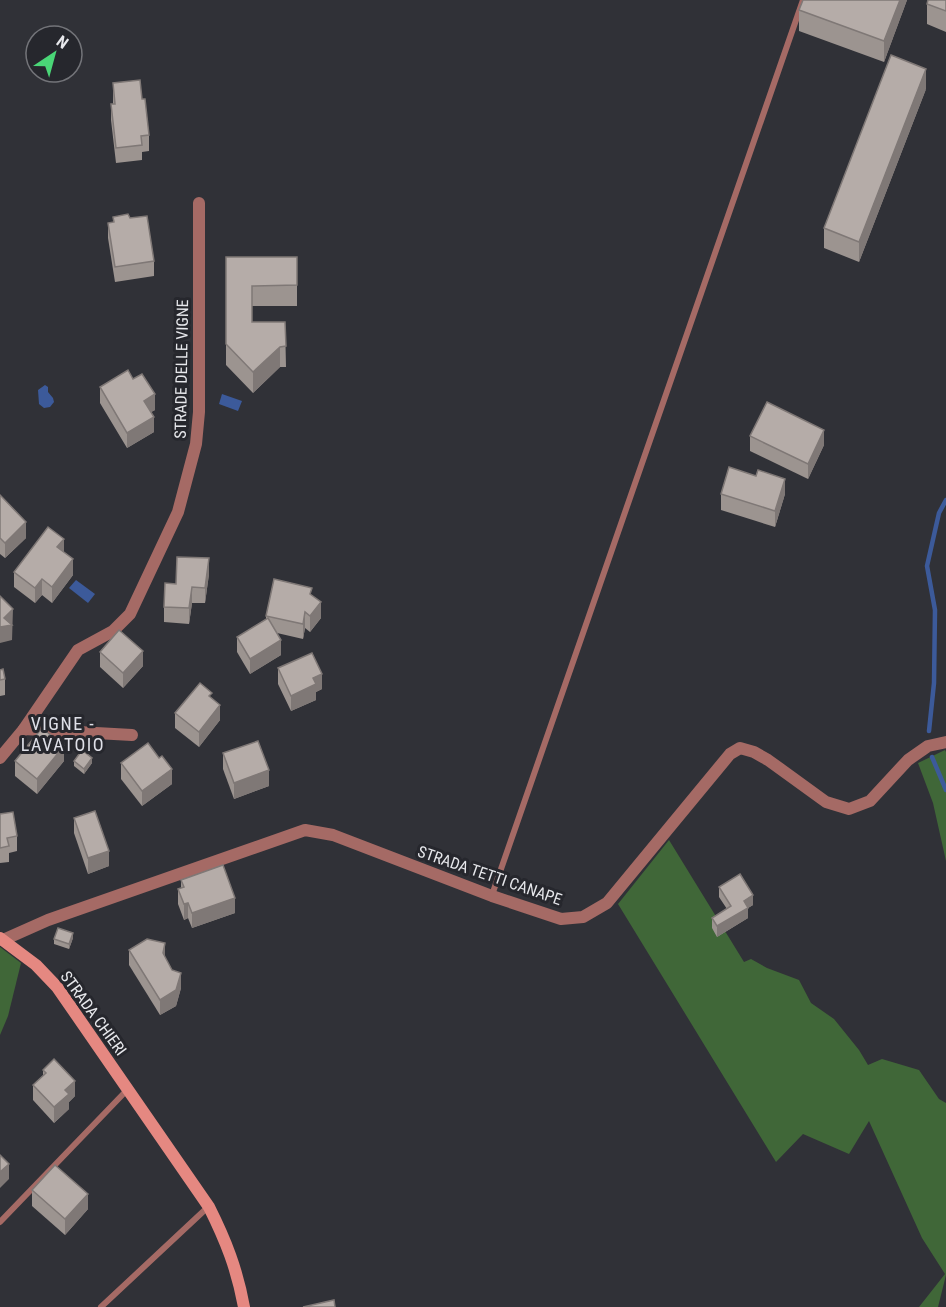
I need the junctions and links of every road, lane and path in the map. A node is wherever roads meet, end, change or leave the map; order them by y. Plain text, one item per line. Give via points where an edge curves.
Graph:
1 (803, 0) edge
2 (199, 202) dead end
3 (24, 729) junction
4 (132, 735) dead end
5 (946, 742) edge
6 (1, 754) edge
7 (492, 896) junction
8 (2, 939) edge
9 (129, 1089) junction
10 (208, 1206) junction
11 (0, 1222) edge
12 (101, 1307) edge
13 (244, 1307) edge

1 - 7 lane
2 - 3 street, STRADE DELLE VIGNE via 199,412 196,444 178,512 130,614 114,631 78,650
3 - 4 street
3 - 6 street, STRADE DELLE VIGNE
5 - 7 street, STRADA TETTI CANAPE via 930,745 908,760 870,801 849,809 826,802 768,760 740,748 730,754 607,903 583,917 561,919
7 - 8 street, STRADA TETTI CANAPE via 333,836 305,830
8 - 9 main road, STRADA CHIERI via 57,987
9 - 10 main road, STRADA CHIERI
9 - 11 lane
10 - 12 lane
10 - 13 main road, STRADA CHIERI via 227,1242

